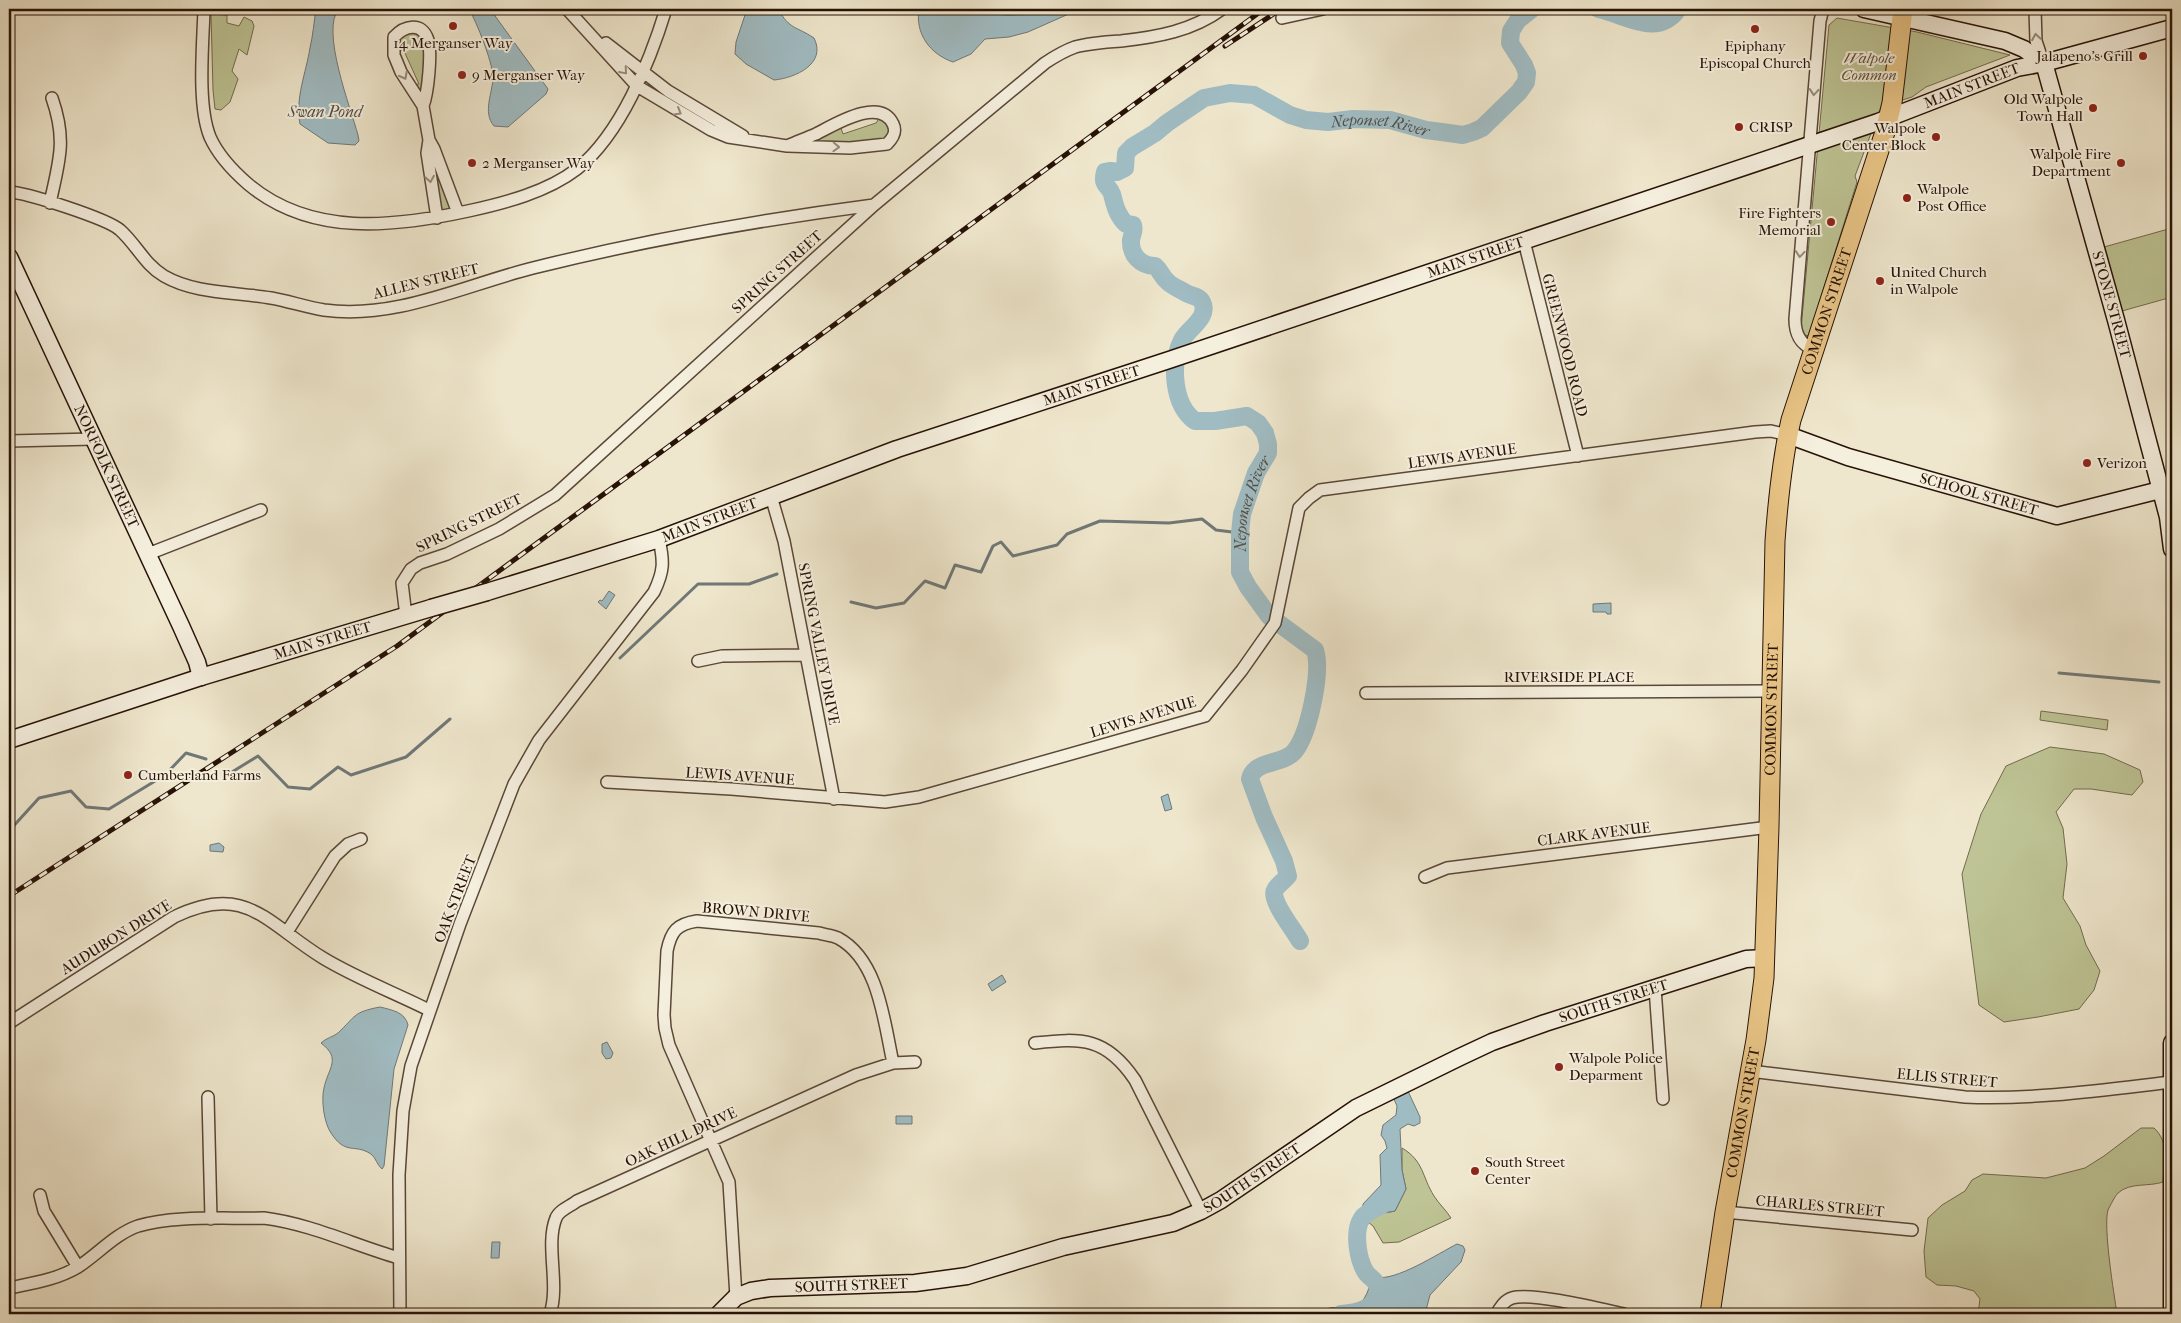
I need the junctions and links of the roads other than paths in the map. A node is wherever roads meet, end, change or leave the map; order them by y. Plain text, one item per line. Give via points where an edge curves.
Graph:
1 (204, 9) edge
2 (666, 9) edge
3 (1222, 9) edge
4 (1323, 9) edge
5 (1823, 9) edge
6 (1864, 9) edge
7 (2035, 9) edge
8 (570, 10) edge
9 (1903, 13) edge
10 (1282, 18) dead end
11 (2172, 28) edge
12 (589, 30) junction
13 (2044, 63) junction
14 (644, 73) junction
15 (637, 86) junction
16 (52, 98) dead end
17 (422, 106) junction
18 (1889, 118) junction
19 (749, 139) junction
20 (429, 140) junction
21 (1810, 145) junction
22 (787, 146) junction
23 (9, 192) edge
24 (50, 203) junction
25 (874, 205) junction
26 (458, 213) junction
27 (437, 218) junction
28 (1524, 241) junction
29 (9, 256) edge
30 (1814, 349) junction
31 (1788, 435) junction
32 (94, 440) junction
33 (9, 441) edge
34 (1578, 456) junction
35 (2167, 488) edge
36 (770, 496) junction
37 (262, 510) dead end
38 (658, 539) junction
39 (2172, 549) edge
40 (148, 554) junction
41 (406, 616) junction
42 (806, 655) junction
43 (698, 660) dead end
44 (201, 677) junction
45 (1772, 690) junction
46 (1366, 693) dead end
47 (9, 740) edge
48 (607, 782) dead end
49 (834, 798) junction
50 (1769, 827) junction
51 (361, 839) dead end
52 (1425, 877) dead end
53 (287, 932) junction
54 (1765, 958) junction
55 (1655, 988) junction
56 (429, 1010) junction
57 (9, 1023) edge
58 (1035, 1042) dead end
59 (2172, 1043) edge
60 (915, 1062) dead end
61 (894, 1063) junction
62 (1750, 1071) junction
63 (2172, 1082) edge
64 (208, 1097) dead end
65 (1663, 1099) dead end
66 (2172, 1134) edge
67 (712, 1140) junction
68 (2172, 1148) edge
69 (40, 1195) dead end
70 (1201, 1211) junction
71 (1725, 1212) junction
72 (2172, 1214) edge
73 (212, 1219) junction
74 (1912, 1230) dead end
75 (399, 1258) junction
76 (78, 1267) junction
77 (9, 1288) edge
78 (736, 1297) junction
79 (400, 1314) edge
80 (550, 1314) edge
81 (719, 1314) edge
82 (1497, 1314) edge
83 (1624, 1314) edge
84 (1710, 1314) edge
85 (2172, 1314) edge

1 - 27 street via 203,96 206,119 210,136 219,152 239,176 287,209 324,220 392,224
2 - 14 street
3 - 25 street, SPRING STREET via 1184,29 1148,38 1086,44 1058,55 1029,75
4 - 10 street
5 -> 21 street
6 - 9 main road
13 -> 7 street via 2036,41
8 - 12 street
9 - 13 main road via 2005,41
9 - 18 main road, COMMON STREET
11 - 13 main road, MAIN STREET
12 - 14 street
12 -> 15 street
13 - 18 main road, MAIN STREET via 2016,68
13 - 35 main road, STONE STREET
14 - 15 street
14 - 19 street via 675,96
15 -> 19 street via 711,130
15 - 26 street via 599,147 576,170 543,188 488,207
16 - 24 street via 62,142
17 -> 17 street via 426,98 429,41 423,31 408,26 394,37 394,55
17 - 20 street
18 - 21 main road, MAIN STREET
18 - 30 main road, COMMON STREET
19 - 22 street
20 - 26 street
20 -> 27 street via 427,153
21 - 28 main road, MAIN STREET
21 -> 30 street via 1794,319 1800,340
22 -> 22 street via 879,146 891,140 895,127 885,114 863,113
23 - 24 street, ALLEN STREET
24 - 25 street, ALLEN STREET via 103,219 117,227 152,267 188,286 325,310 362,312 400,306 533,268 724,227
25 - 41 street, SPRING STREET via 555,495 499,529 411,569 402,583
26 - 27 street
28 - 34 street, GREENWOOD ROAD
28 - 36 main road, MAIN STREET via 897,449
29 - 32 main road, NORFOLK STREET
30 - 31 main road, COMMON STREET
31 - 34 street, LEWIS AVENUE via 1755,432
31 - 35 main road, SCHOOL STREET via 1848,457 2057,516
31 - 45 main road, COMMON STREET via 1778,496 1775,541
32 - 33 street
32 - 40 main road, NORFOLK STREET
34 - 49 street, LEWIS AVENUE via 1320,490 1299,508 1276,619 1242,670 1205,716 919,797 885,802
35 - 39 main road, STONE STREET
36 - 38 main road, MAIN STREET
36 - 42 street, SPRING VALLEY DRIVE via 784,541
37 - 40 street
38 - 41 main road, MAIN STREET, bridge
38 - 56 street, OAK STREET via 663,570 654,592 545,733 514,784
40 - 44 main road, NORFOLK STREET
41 - 44 main road, MAIN STREET
42 - 43 street via 722,656
42 - 49 street, SPRING VALLEY DRIVE
44 - 47 main road, MAIN STREET
45 - 46 street, RIVERSIDE PLACE
45 - 50 main road, COMMON STREET
48 - 49 street, LEWIS AVENUE
50 - 52 street, CLARK AVENUE via 1447,868
50 - 54 main road, COMMON STREET
51 - 53 street via 348,844 335,856
53 - 56 street, AUDUBON DRIVE via 323,958
53 - 57 street, AUDUBON DRIVE via 253,910 240,906 218,902 196,907 174,917
54 - 55 main road, SOUTH STREET via 1746,959
54 - 62 main road, COMMON STREET
55 - 65 street
55 - 70 main road, SOUTH STREET via 1500,1039 1374,1098
56 - 75 street, OAK STREET via 411,1066 403,1111
58 - 70 street via 1083,1041 1110,1052 1121,1061 1135,1080
59 - 63 main road
60 - 61 street, OAK HILL DRIVE
61 - 67 street, OAK HILL DRIVE via 856,1076
61 - 67 street, BROWN DRIVE via 873,979 853,949 837,938 801,931 697,921 687,923 669,938 665,1028 678,1067
62 - 63 street, ELLIS STREET via 1986,1098 2096,1092
62 - 71 main road, COMMON STREET
63 - 66 main road
64 - 73 street
66 - 68 main road
67 - 78 street, BROWN DRIVE via 729,1182
67 - 80 street, OAK HILL DRIVE via 577,1201 556,1217 552,1230 554,1291
68 - 72 main road
69 - 76 street via 44,1212
70 - 78 main road, SOUTH STREET via 1172,1223 1063,1247 950,1280 786,1286 751,1291
71 - 74 street, CHARLES STREET
71 - 84 main road, COMMON STREET
72 - 85 main road
73 - 75 street via 280,1220
73 - 76 street via 157,1221 136,1227
75 - 79 street, OAK STREET
76 - 77 street via 47,1281
78 - 81 main road, SOUTH STREET
82 - 83 street via 1510,1298 1527,1296

